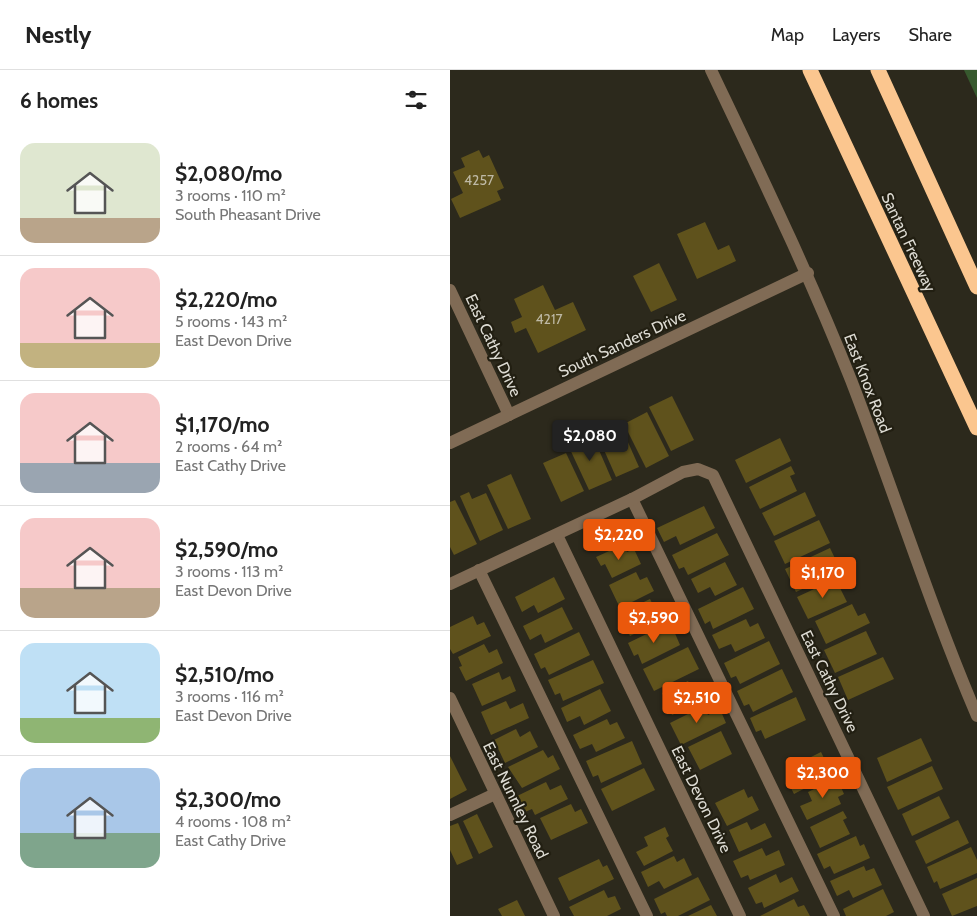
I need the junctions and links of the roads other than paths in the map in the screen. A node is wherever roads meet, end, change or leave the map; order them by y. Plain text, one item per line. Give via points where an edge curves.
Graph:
1 (711, 70) edge
2 (810, 70) edge
3 (878, 70) edge
4 (808, 273) junction
5 (977, 286) edge
6 (450, 290) edge
7 (509, 415) junction
8 (977, 428) edge
9 (450, 443) edge
10 (632, 499) junction
11 (557, 534) junction
12 (479, 570) junction
13 (450, 584) edge
14 (450, 698) edge
15 (977, 716) edge
16 (495, 794) junction
17 (450, 815) edge
18 (554, 916) edge
19 (647, 916) edge
20 (740, 916) edge
21 (834, 916) edge
22 (924, 916) edge

1 - 4 street, East Knox Road
2 - 8 highway, Santan Freeway
3 - 5 highway
4 - 7 street, South Sanders Drive
4 - 15 street, East Knox Road
6 - 7 street, East Cathy Drive
7 - 9 street, South Sanders Drive
10 - 11 street
10 - 21 street
10 - 22 street, East Cathy Drive via 683,472 698,469 713,475
11 - 12 street
11 - 20 street, East Devon Drive
12 - 13 street
12 - 19 street
14 - 16 street, East Nunnley Road
16 - 17 street
16 - 18 street, East Nunnley Road

